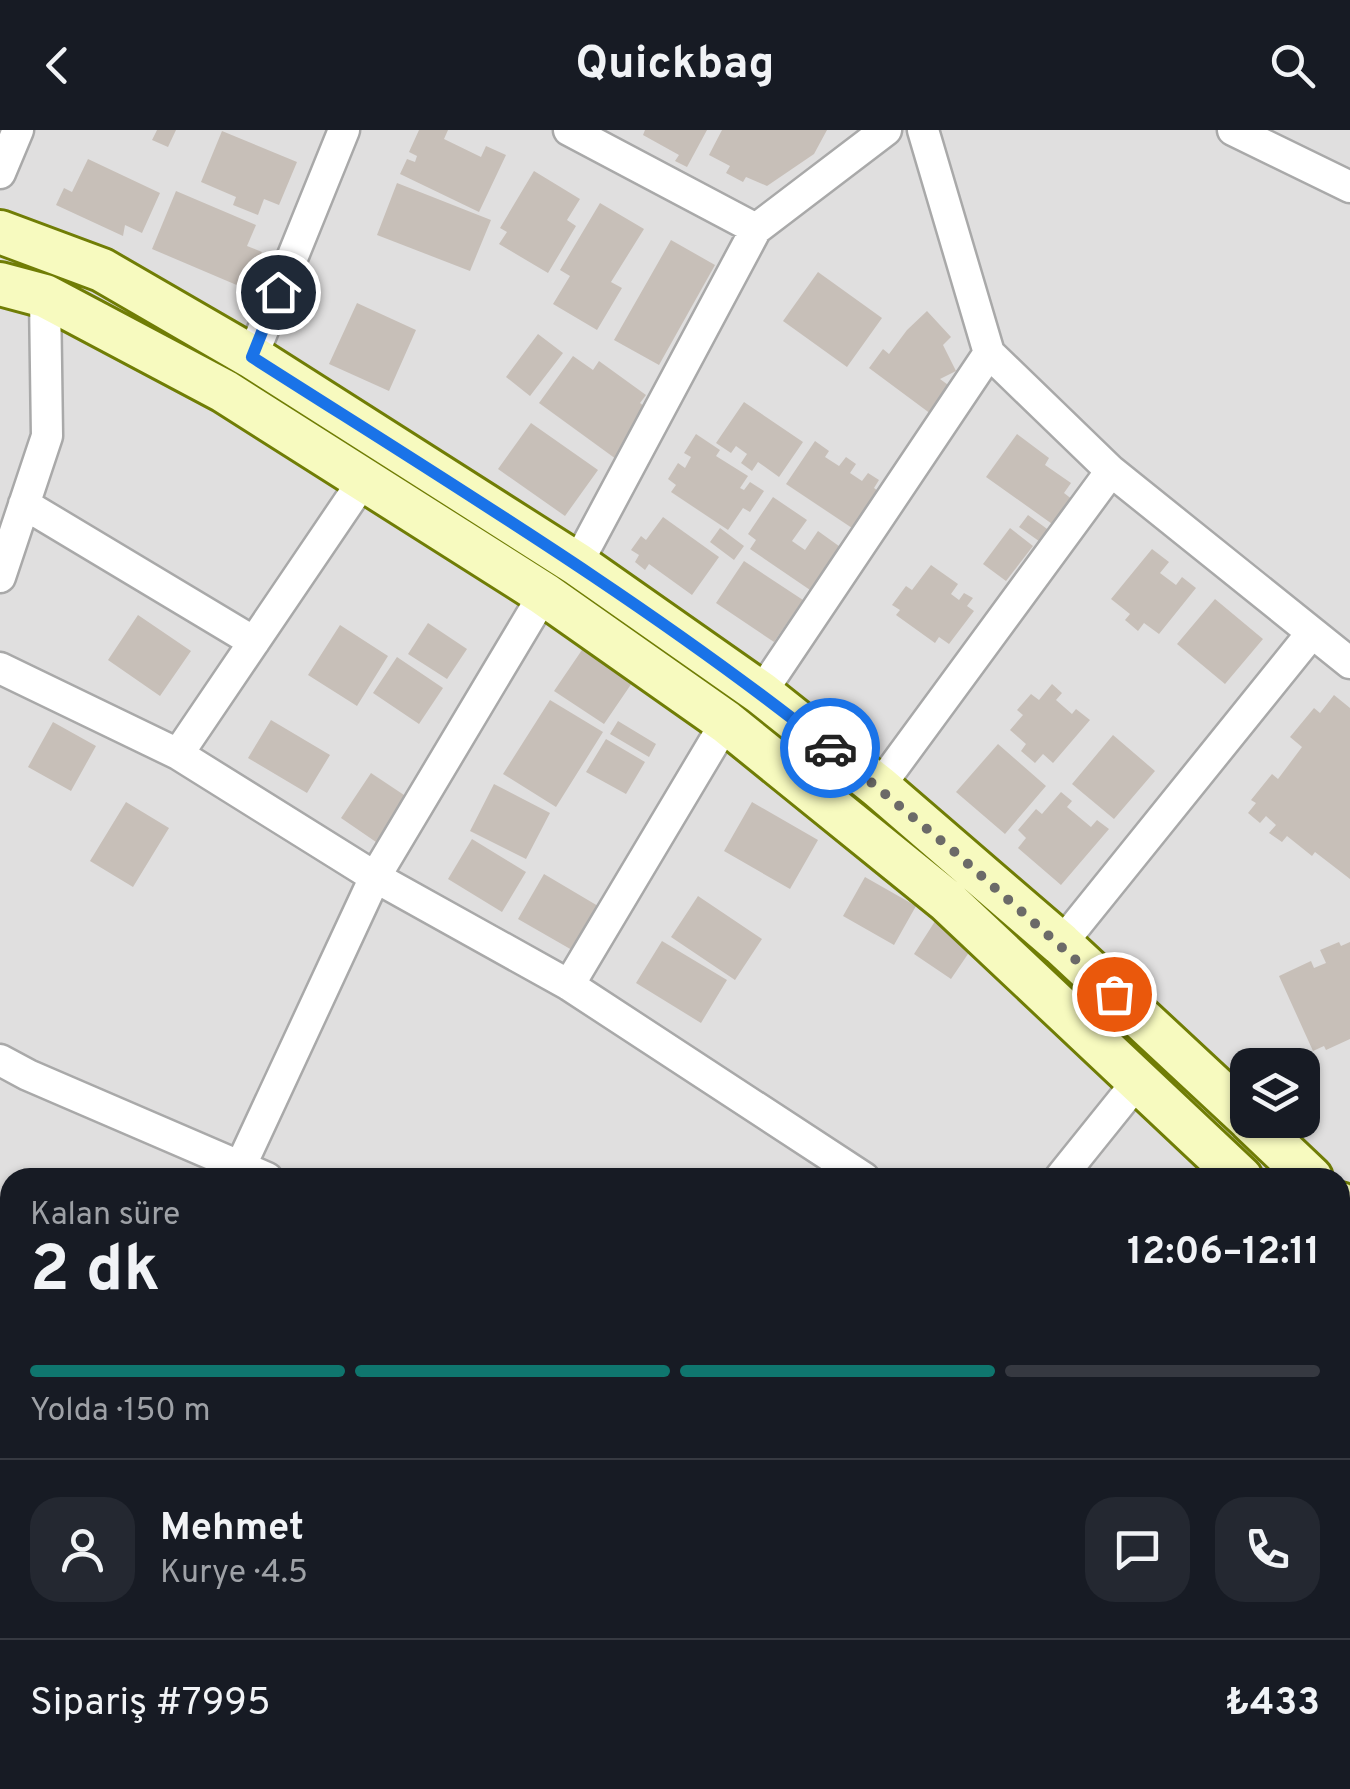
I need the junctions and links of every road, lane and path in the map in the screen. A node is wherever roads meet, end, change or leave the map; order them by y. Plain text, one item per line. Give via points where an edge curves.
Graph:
1 (18, 130) edge
2 (344, 130) edge
3 (569, 130) edge
4 (886, 130) edge
5 (923, 130) edge
6 (1233, 130) edge
7 (0, 174) edge
8 (1350, 187) edge
9 (756, 230) junction
10 (0, 232) edge
11 (0, 284) edge
12 (45, 296) junction
13 (989, 353) junction
14 (252, 357) junction
15 (1111, 471) junction
16 (365, 478) junction
17 (24, 504) junction
18 (577, 564) junction
19 (0, 577) edge
20 (544, 594) junction
21 (1311, 634) junction
22 (254, 642) junction
23 (1350, 663) edge
24 (0, 668) edge
25 (761, 693) junction
26 (726, 722) junction
27 (178, 754) junction
28 (879, 787) junction
29 (375, 877) junction
30 (1061, 944) junction
31 (569, 986) junction
32 (0, 1060) edge
33 (1138, 1081) junction
34 (1230, 1102) edge
35 (1268, 1138) edge
36 (235, 1168) edge
37 (251, 1168) edge
38 (849, 1168) edge
39 (1068, 1168) edge
40 (1230, 1168) edge
41 (1300, 1168) edge

1 - 7 street
2 - 14 street
3 - 9 street
4 - 9 street
5 - 13 street
6 - 8 street
9 - 18 street
10 - 14 main road via 102,270
11 - 12 main road
12 - 16 main road via 224,391
12 - 17 street via 47,436
13 - 15 street
13 - 25 street
14 - 18 main road
15 - 21 street
15 - 28 street
16 - 20 main road
16 - 22 street
17 - 19 street
17 - 22 street
18 - 25 main road
20 - 26 main road
20 - 29 street
21 - 23 street
21 - 30 street
22 - 27 street
24 - 27 street
25 - 28 main road
26 - 31 street
26 - 33 main road via 947,901
27 - 29 street
28 - 30 main road
29 - 31 street
29 - 37 street
30 - 34 main road
31 - 38 street
32 - 36 street
33 - 39 street
33 - 40 main road
35 - 41 main road

